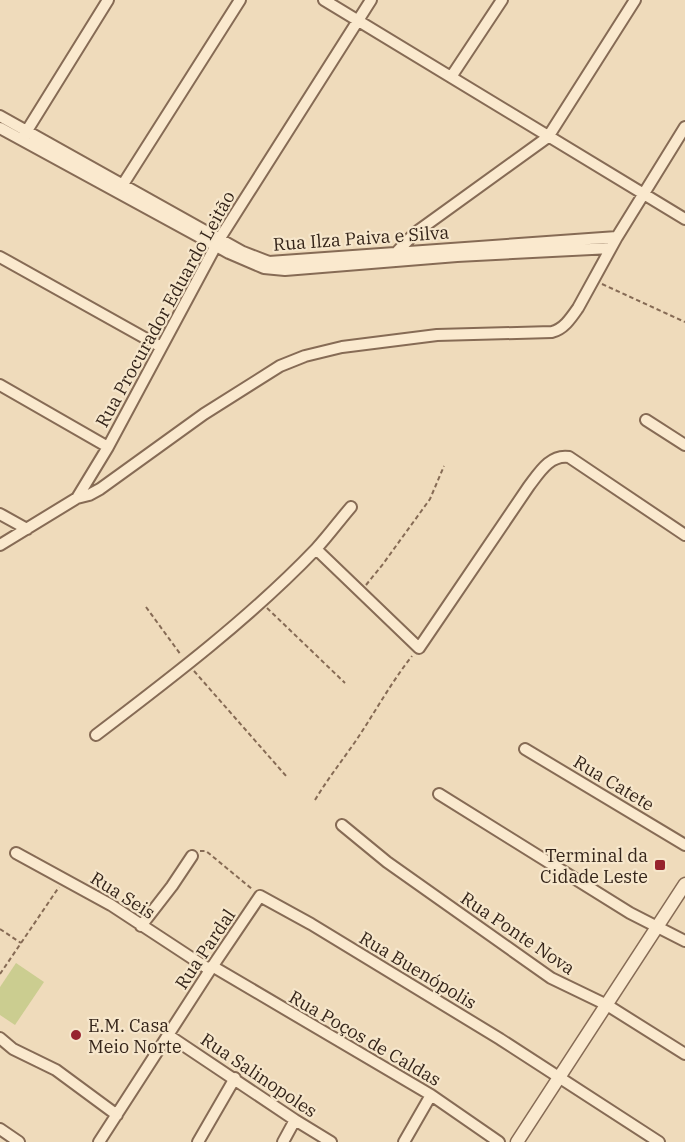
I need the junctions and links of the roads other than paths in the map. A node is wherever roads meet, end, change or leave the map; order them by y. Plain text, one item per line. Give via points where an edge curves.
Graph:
1 (108, 0) edge
2 (240, 0) edge
3 (324, 0) edge
4 (371, 0) edge
5 (502, 0) edge
6 (635, 0) edge
7 (358, 20) junction
8 (451, 77) junction
9 (0, 116) edge
10 (685, 127) edge
11 (0, 128) edge
12 (24, 135) junction
13 (548, 137) junction
14 (120, 188) junction
15 (643, 195) junction
16 (685, 219) edge
17 (617, 237) junction
18 (218, 241) junction
19 (611, 248) junction
20 (396, 253) junction
21 (0, 257) edge
22 (387, 261) junction
23 (161, 347) junction
24 (0, 385) edge
25 (646, 420) dead end
26 (685, 445) edge
27 (108, 447) junction
28 (77, 498) junction
29 (351, 507) dead end
30 (0, 514) edge
31 (27, 529) junction
32 (685, 535) edge
33 (0, 545) edge
34 (316, 549) junction
35 (96, 735) dead end
36 (525, 749) dead end
37 (439, 794) dead end
38 (342, 825) dead end
39 (685, 845) edge
40 (16, 853) dead end
41 (192, 856) road end
42 (685, 884) edge
43 (260, 896) joint
44 (141, 926) junction
45 (658, 927) junction
46 (685, 941) edge
47 (211, 968) junction
48 (607, 1005) junction
49 (168, 1035) junction
50 (0, 1038) edge
51 (685, 1054) edge
52 (559, 1077) junction
53 (235, 1078) junction
54 (430, 1095) junction
55 (117, 1115) junction
56 (295, 1120) junction
57 (0, 1130) edge
58 (19, 1142) edge
59 (99, 1142) edge
60 (198, 1142) edge
61 (283, 1142) edge
62 (331, 1142) edge
63 (404, 1142) edge
64 (499, 1142) edge
65 (517, 1142) edge
66 (659, 1142) edge

1 - 12 street
2 - 14 street
3 - 7 street
4 - 7 street, Rua Procurador Eduardo Leitão
5 - 8 street
6 - 13 street
7 - 8 street
7 - 18 street, Rua Procurador Eduardo Leitão
8 - 13 street
9 - 12 street, Rua Ilza Paiva e Silva
10 - 15 street
11 - 12 street, Rua Ilza Paiva e Silva
12 - 14 street, Rua Ilza Paiva e Silva
13 - 15 street
13 - 20 street via 415,233
14 - 18 street, Rua Ilza Paiva e Silva
15 - 16 street
15 - 17 street
17 - 19 street
17 - 20 street, Rua Ilza Paiva e Silva
18 - 20 street, Rua Ilza Paiva e Silva via 269,262
18 - 22 street, Rua Ilza Paiva e Silva via 250,263 271,269
18 - 23 street, Rua Procurador Eduardo Leitão
19 - 22 street, Rua Ilza Paiva e Silva
19 - 28 street via 570,319 556,332 437,335 328,349 280,366 204,414 99,489
20 - 22 street
21 - 23 street
23 - 27 street, Rua Procurador Eduardo Leitão
24 - 27 street
25 - 26 street
27 - 28 street, Rua Procurador Eduardo Leitão
28 - 31 street, Rua Procurador Eduardo Leitão
29 - 34 street
30 - 31 street
31 - 33 street, Rua Procurador Eduardo Leitão
32 - 34 street via 569,457 556,457 529,486 419,648
34 - 35 street via 187,664
36 - 39 street, Rua Catete
37 - 45 street
38 - 48 street, Rua Ponte Nova via 387,862 543,972
40 - 44 street, Rua Seis via 111,905
41 - 44 street
42 - 45 street
43 - 47 street, Rua Pardal
43 - 52 street, Rua Buenópolis
44 - 47 street, Rua Seis
45 - 46 street
45 - 48 street
47 - 49 street, Rua Pardal
47 - 54 street, Rua Poços de Caldas
48 - 51 street, Rua Ponte Nova
48 - 52 street
49 - 53 street, Rua Salinopoles
49 - 55 street, Rua Pardal
50 - 55 street via 56,1070
52 - 65 street
52 - 66 street, Rua Buenópolis
53 - 56 street, Rua Salinopoles
53 - 60 street
54 - 63 street
54 - 64 street, Rua Poços de Caldas
55 - 59 street, Rua Pardal
56 - 61 street
56 - 62 street, Rua Salinopoles
57 - 58 street

